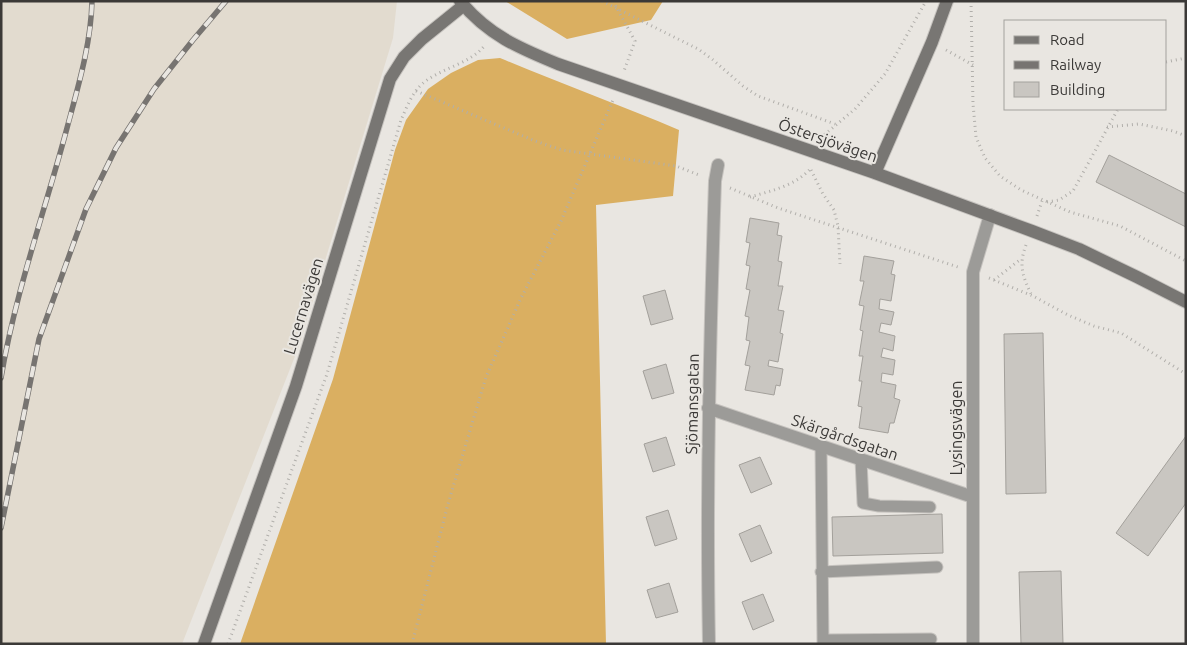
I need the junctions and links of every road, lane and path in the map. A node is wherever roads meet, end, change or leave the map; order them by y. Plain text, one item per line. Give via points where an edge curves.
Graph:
1 (602, 1) edge
2 (926, 1) edge
3 (947, 1) edge
4 (971, 1) edge
5 (462, 3) edge
6 (494, 34) junction
7 (1186, 58) edge
8 (1167, 62) edge
9 (416, 91) junction
10 (1117, 110) edge
11 (835, 124) junction
12 (1107, 127) junction
13 (1186, 136) edge
14 (816, 153) junction
15 (590, 154) junction
16 (718, 165) dead end
17 (811, 169) junction
18 (875, 173) junction
19 (715, 181) junction
20 (749, 197) dead end
21 (1046, 202) junction
22 (990, 215) junction
23 (1186, 261) edge
24 (840, 264) dead end
25 (994, 280) dead end
26 (1033, 296) dead end
27 (1186, 302) edge
28 (708, 408) junction
29 (821, 446) junction
30 (861, 460) junction
31 (973, 497) junction
32 (930, 507) dead end
33 (937, 567) dead end
34 (821, 572) junction
35 (931, 639) dead end
36 (823, 642) edge
37 (204, 644) edge
38 (228, 644) edge
39 (412, 644) edge
40 (709, 644) edge
41 (973, 644) edge

1 - 11 path via 698,49 758,96
2 - 11 path via 885,74 855,109
3 - 18 street
4 - 21 path via 976,137 985,158 1000,176
5 - 6 street, Östersjövägen
5 - 37 street, Lucernavägen via 404,57 390,79 296,386
6 - 9 path via 479,53 428,79
6 - 14 street, Östersjövägen via 558,64
7 - 8 path
9 - 15 path via 535,141 562,150
9 - 38 path via 401,120 327,374
10 - 12 path
11 - 14 path via 824,135
12 - 13 path via 1139,124
12 - 21 path via 1072,192 1059,200
14 - 17 path
14 - 18 street, Östersjövägen
15 - 19 path via 676,166
15 - 39 path via 486,377 448,504
16 - 19 street, Sjömansgatan
17 - 20 path via 785,186
17 - 24 path via 822,194 834,210
18 - 22 street, Östersjövägen
19 - 28 street, Sjömansgatan
21 - 23 path via 1120,226
22 - 27 street, Östersjövägen via 1079,249
22 - 31 street, Lysingsvägen via 973,272
25 - 26 path via 1021,258 1024,276
28 - 29 street, Skärgårdsgatan
28 - 40 street, Sjömansgatan
29 - 30 street, Skärgårdsgatan
29 - 34 lane
30 - 31 street, Skärgårdsgatan
30 - 32 lane via 863,503
31 - 41 street, Lysingsvägen
33 - 34 lane
34 - 36 lane
35 - 36 lane

